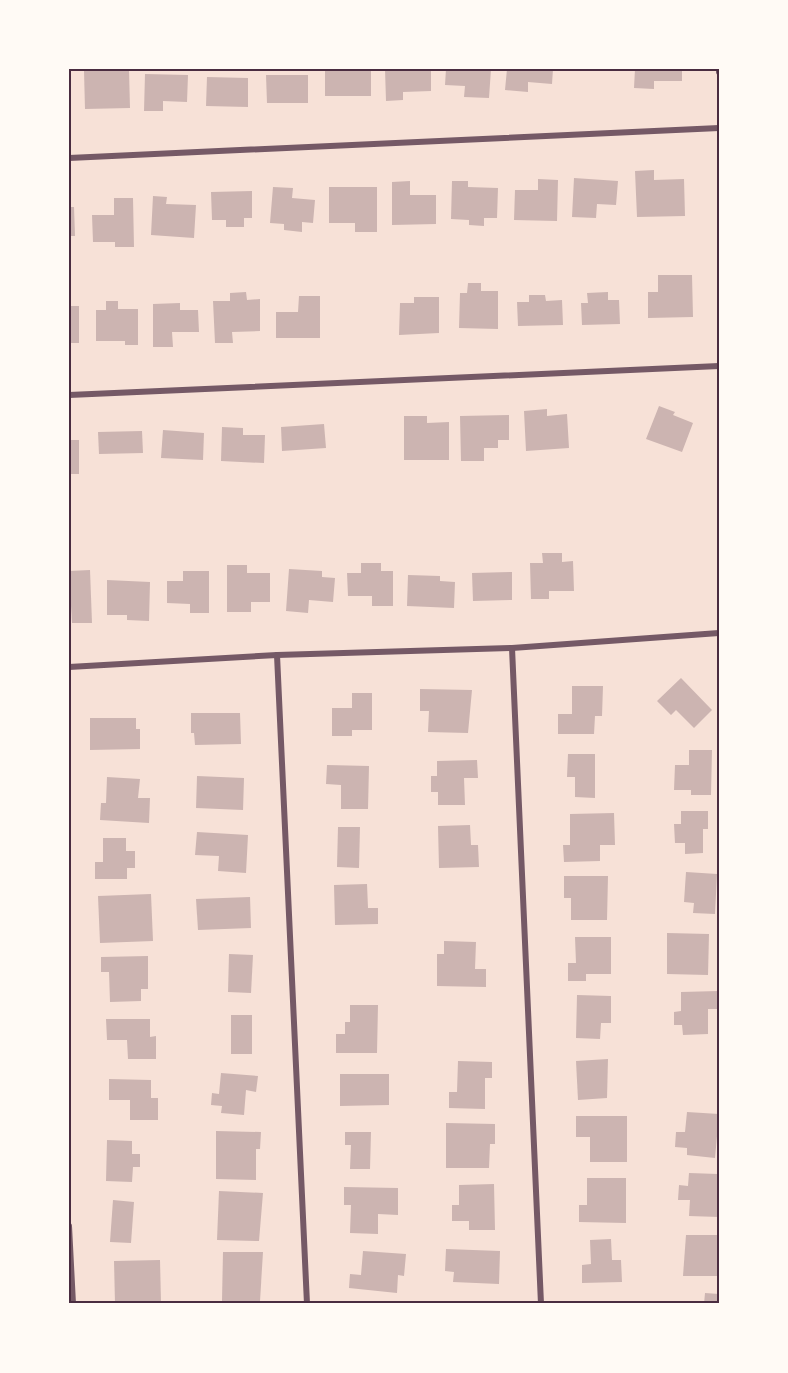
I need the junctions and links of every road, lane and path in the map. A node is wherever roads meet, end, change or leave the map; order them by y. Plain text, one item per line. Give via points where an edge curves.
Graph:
1 (719, 128) edge
2 (69, 158) edge
3 (719, 366) edge
4 (69, 395) edge
5 (719, 633) edge
6 (512, 648) junction
7 (277, 655) junction
8 (69, 667) edge
9 (69, 1226) edge
10 (73, 1304) edge
11 (307, 1304) edge
12 (541, 1304) edge

1 - 2 street
3 - 4 street
5 - 6 street
6 - 7 street
6 - 12 street
7 - 8 street
7 - 11 street
9 - 10 street

